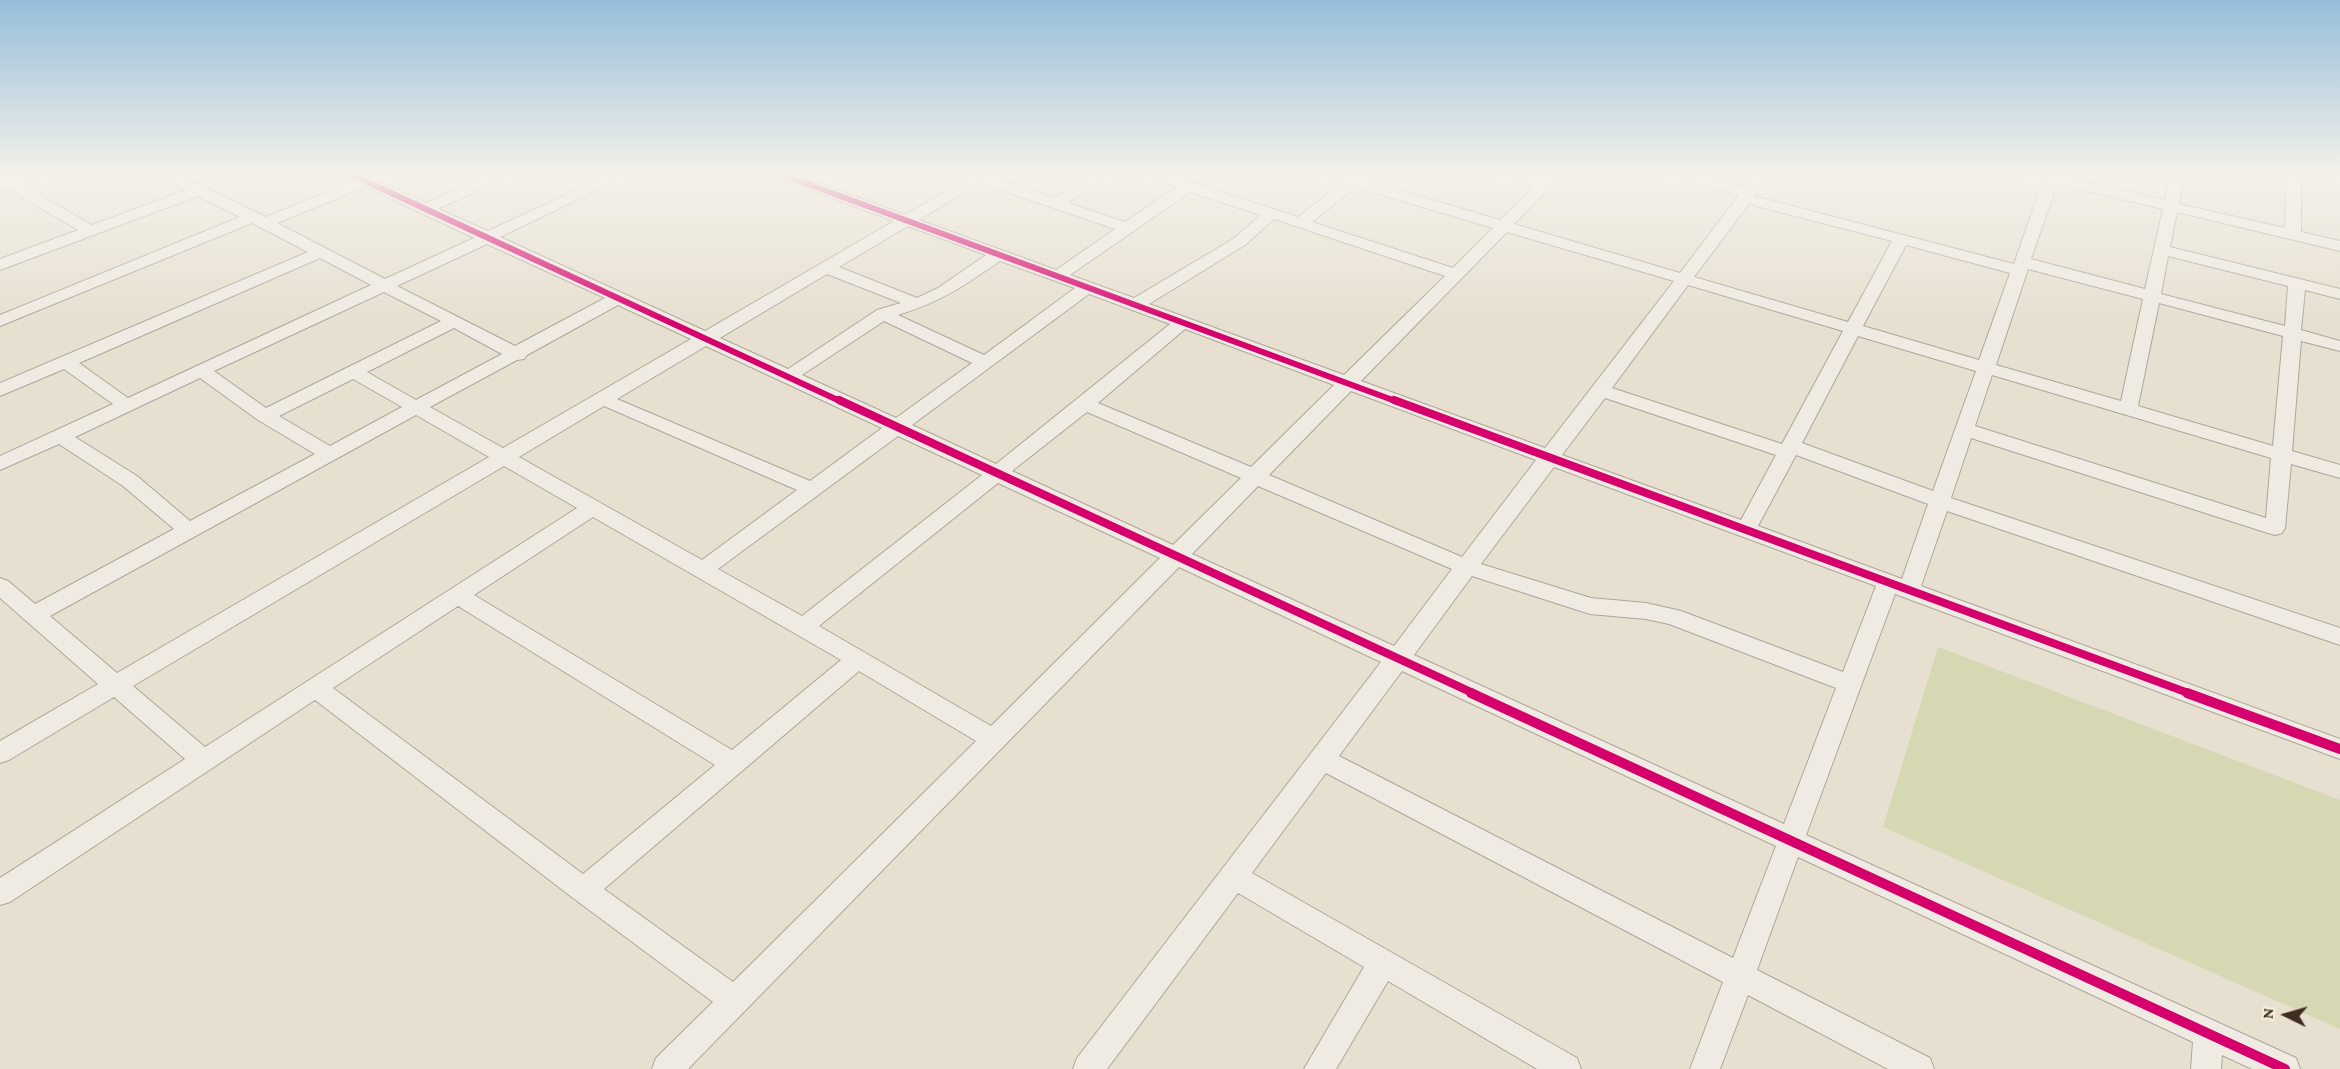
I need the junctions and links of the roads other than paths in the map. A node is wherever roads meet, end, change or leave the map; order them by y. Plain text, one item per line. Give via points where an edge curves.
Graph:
1 (75, 223) edge
2 (112, 223) edge
3 (252, 223) edge
4 (264, 223) edge
5 (455, 223) edge
6 (520, 223) edge
7 (901, 223) edge
8 (914, 223) edge
9 (1111, 223) edge
10 (1134, 223) edge
11 (1261, 223) edge
12 (1305, 223) edge
13 (1495, 223) edge
14 (1507, 223) edge
15 (1726, 223) edge
16 (1843, 223) edge
17 (2036, 223) edge
18 (2168, 223) edge
19 (2245, 223) edge
20 (2293, 223) edge
21 (1504, 226) junction
22 (1126, 228) junction
23 (90, 231) junction
24 (2293, 234) junction
25 (487, 238) junction
26 (1901, 239) junction
27 (2340, 246) edge
28 (2162, 250) junction
29 (318, 253) junction
30 (999, 254) junction
31 (0, 265) edge
32 (2021, 266) junction
33 (826, 268) junction
34 (1456, 274) junction
35 (1057, 276) junction
36 (1684, 279) junction
37 (2297, 283) junction
38 (383, 286) junction
39 (1087, 287) junction
40 (2340, 294) edge
41 (2152, 296) junction
42 (618, 298) junction
43 (917, 304) junction
44 (1136, 305) junction
45 (883, 314) junction
46 (0, 321) edge
47 (453, 322) junction
48 (1183, 322) junction
49 (1853, 329) junction
50 (2292, 333) junction
51 (705, 339) junction
52 (2340, 346) edge
53 (518, 355) junction
54 (66, 362) junction
55 (985, 362) junction
56 (1986, 368) junction
57 (201, 370) junction
58 (354, 372) junction
59 (788, 377) junction
60 (1348, 383) junction
61 (0, 390) edge
62 (1600, 390) junction
63 (603, 399) junction
64 (1085, 404) junction
65 (126, 405) junction
66 (418, 408) junction
67 (2128, 410) junction
68 (265, 416) junction
69 (897, 427) junction
70 (1964, 429) junction
71 (60, 436) junction
72 (1790, 449) junction
73 (332, 455) junction
74 (2282, 455) junction
75 (1549, 457) junction
76 (503, 458) junction
77 (0, 464) edge
78 (2340, 472) edge
79 (995, 474) junction
80 (1255, 476) junction
81 (813, 489) junction
82 (1940, 501) junction
83 (591, 508) junction
84 (1746, 530) junction
85 (189, 531) junction
86 (1176, 556) junction
87 (1467, 567) junction
88 (701, 571) junction
89 (0, 586) edge
90 (1898, 586) junction
91 (457, 595) junction
92 (33, 615) junction
93 (803, 627) junction
94 (2340, 637) edge
95 (858, 659) junction
96 (1398, 659) junction
97 (1850, 684) junction
98 (115, 686) junction
99 (315, 687) junction
100 (994, 739) junction
101 (2340, 749) edge
102 (0, 753) edge
103 (1322, 759) junction
104 (203, 760) junction
105 (734, 764) junction
106 (1791, 841) junction
107 (1233, 876) junction
108 (583, 890) junction
109 (0, 893) edge
110 (1383, 963) junction
111 (1740, 976) junction
112 (735, 1000) junction
113 (2209, 1034) junction
114 (667, 1069) edge
115 (1088, 1069) edge
116 (1319, 1069) edge
117 (1566, 1069) edge
118 (1705, 1069) edge
119 (1919, 1069) edge
120 (2206, 1069) edge
121 (2285, 1069) edge

1 - 23 street
2 - 23 street
3 - 46 street
4 - 29 street
5 - 25 street
6 - 25 street
7 - 33 street
8 - 30 street
9 - 22 street
10 - 22 street
11 - 44 street via 1239,242
12 - 34 street
13 - 21 street
14 - 21 street
15 - 36 street
16 - 26 street
17 - 32 street
18 - 28 street
19 - 24 street
20 - 24 street
21 - 34 street
21 - 36 street
22 - 35 street
23 - 31 street
24 - 27 street
25 - 38 street
25 - 42 street
26 - 32 street
26 - 49 street
28 - 37 street
28 - 41 street
29 - 38 street
29 - 54 street
30 - 35 street
30 - 43 street via 944,292
32 - 41 street
32 - 56 street
33 - 43 street
33 - 51 street
34 - 60 street
35 - 39 street
36 - 49 street
36 - 62 street
37 - 40 street
37 - 50 street
38 - 47 street
38 - 57 street
39 - 44 street
39 - 55 street
41 - 50 street
41 - 67 street
42 - 51 street
42 - 53 street
43 - 45 street
44 - 48 street
45 - 55 street
45 - 59 street
47 - 53 street
47 - 58 street
48 - 60 street
48 - 64 street
49 - 56 street
49 - 72 street
50 - 52 street
50 - 74 street
51 - 59 street
51 - 63 street
53 - 66 street
54 - 61 street
54 - 65 street
55 - 69 street
56 - 67 street
56 - 70 street
57 - 65 street
57 - 68 street
58 - 66 street
58 - 68 street
59 - 69 street
60 - 75 street
60 - 80 street
62 - 72 street
62 - 75 street
63 - 76 street
63 - 81 street
64 - 79 street
64 - 80 street
65 - 71 street
66 - 73 street
66 - 76 street
67 - 74 street
68 - 73 street
69 - 79 street
69 - 81 street
70 - 74 street via 2275,528
70 - 82 street
71 - 77 street
71 - 85 street via 129,481
72 - 82 street
72 - 84 street
73 - 85 street
74 - 78 street
75 - 84 street
75 - 87 street
76 - 83 street
76 - 98 street
79 - 86 street
79 - 93 street
80 - 86 street
80 - 87 street
81 - 88 street
82 - 90 street
82 - 94 street
83 - 88 street
83 - 91 street
84 - 90 street
85 - 92 street
86 - 96 street
86 - 100 street
87 - 96 street
87 - 97 street via 1590,606 1673,617
88 - 93 street
89 - 92 street
90 - 97 street
90 - 101 street
91 - 99 street
91 - 105 street
92 - 98 street
93 - 95 street
95 - 100 street
95 - 105 street
96 - 103 street
96 - 106 street
97 - 106 street
98 - 102 street
98 - 104 street
99 - 104 street
99 - 108 street
100 - 112 street
103 - 107 street
103 - 111 street
104 - 109 street
105 - 108 street
106 - 111 street
106 - 113 street
107 - 110 street
107 - 115 street
108 - 112 street
110 - 116 street
110 - 117 street
111 - 118 street
111 - 119 street
112 - 114 street
113 - 120 street
113 - 121 street

